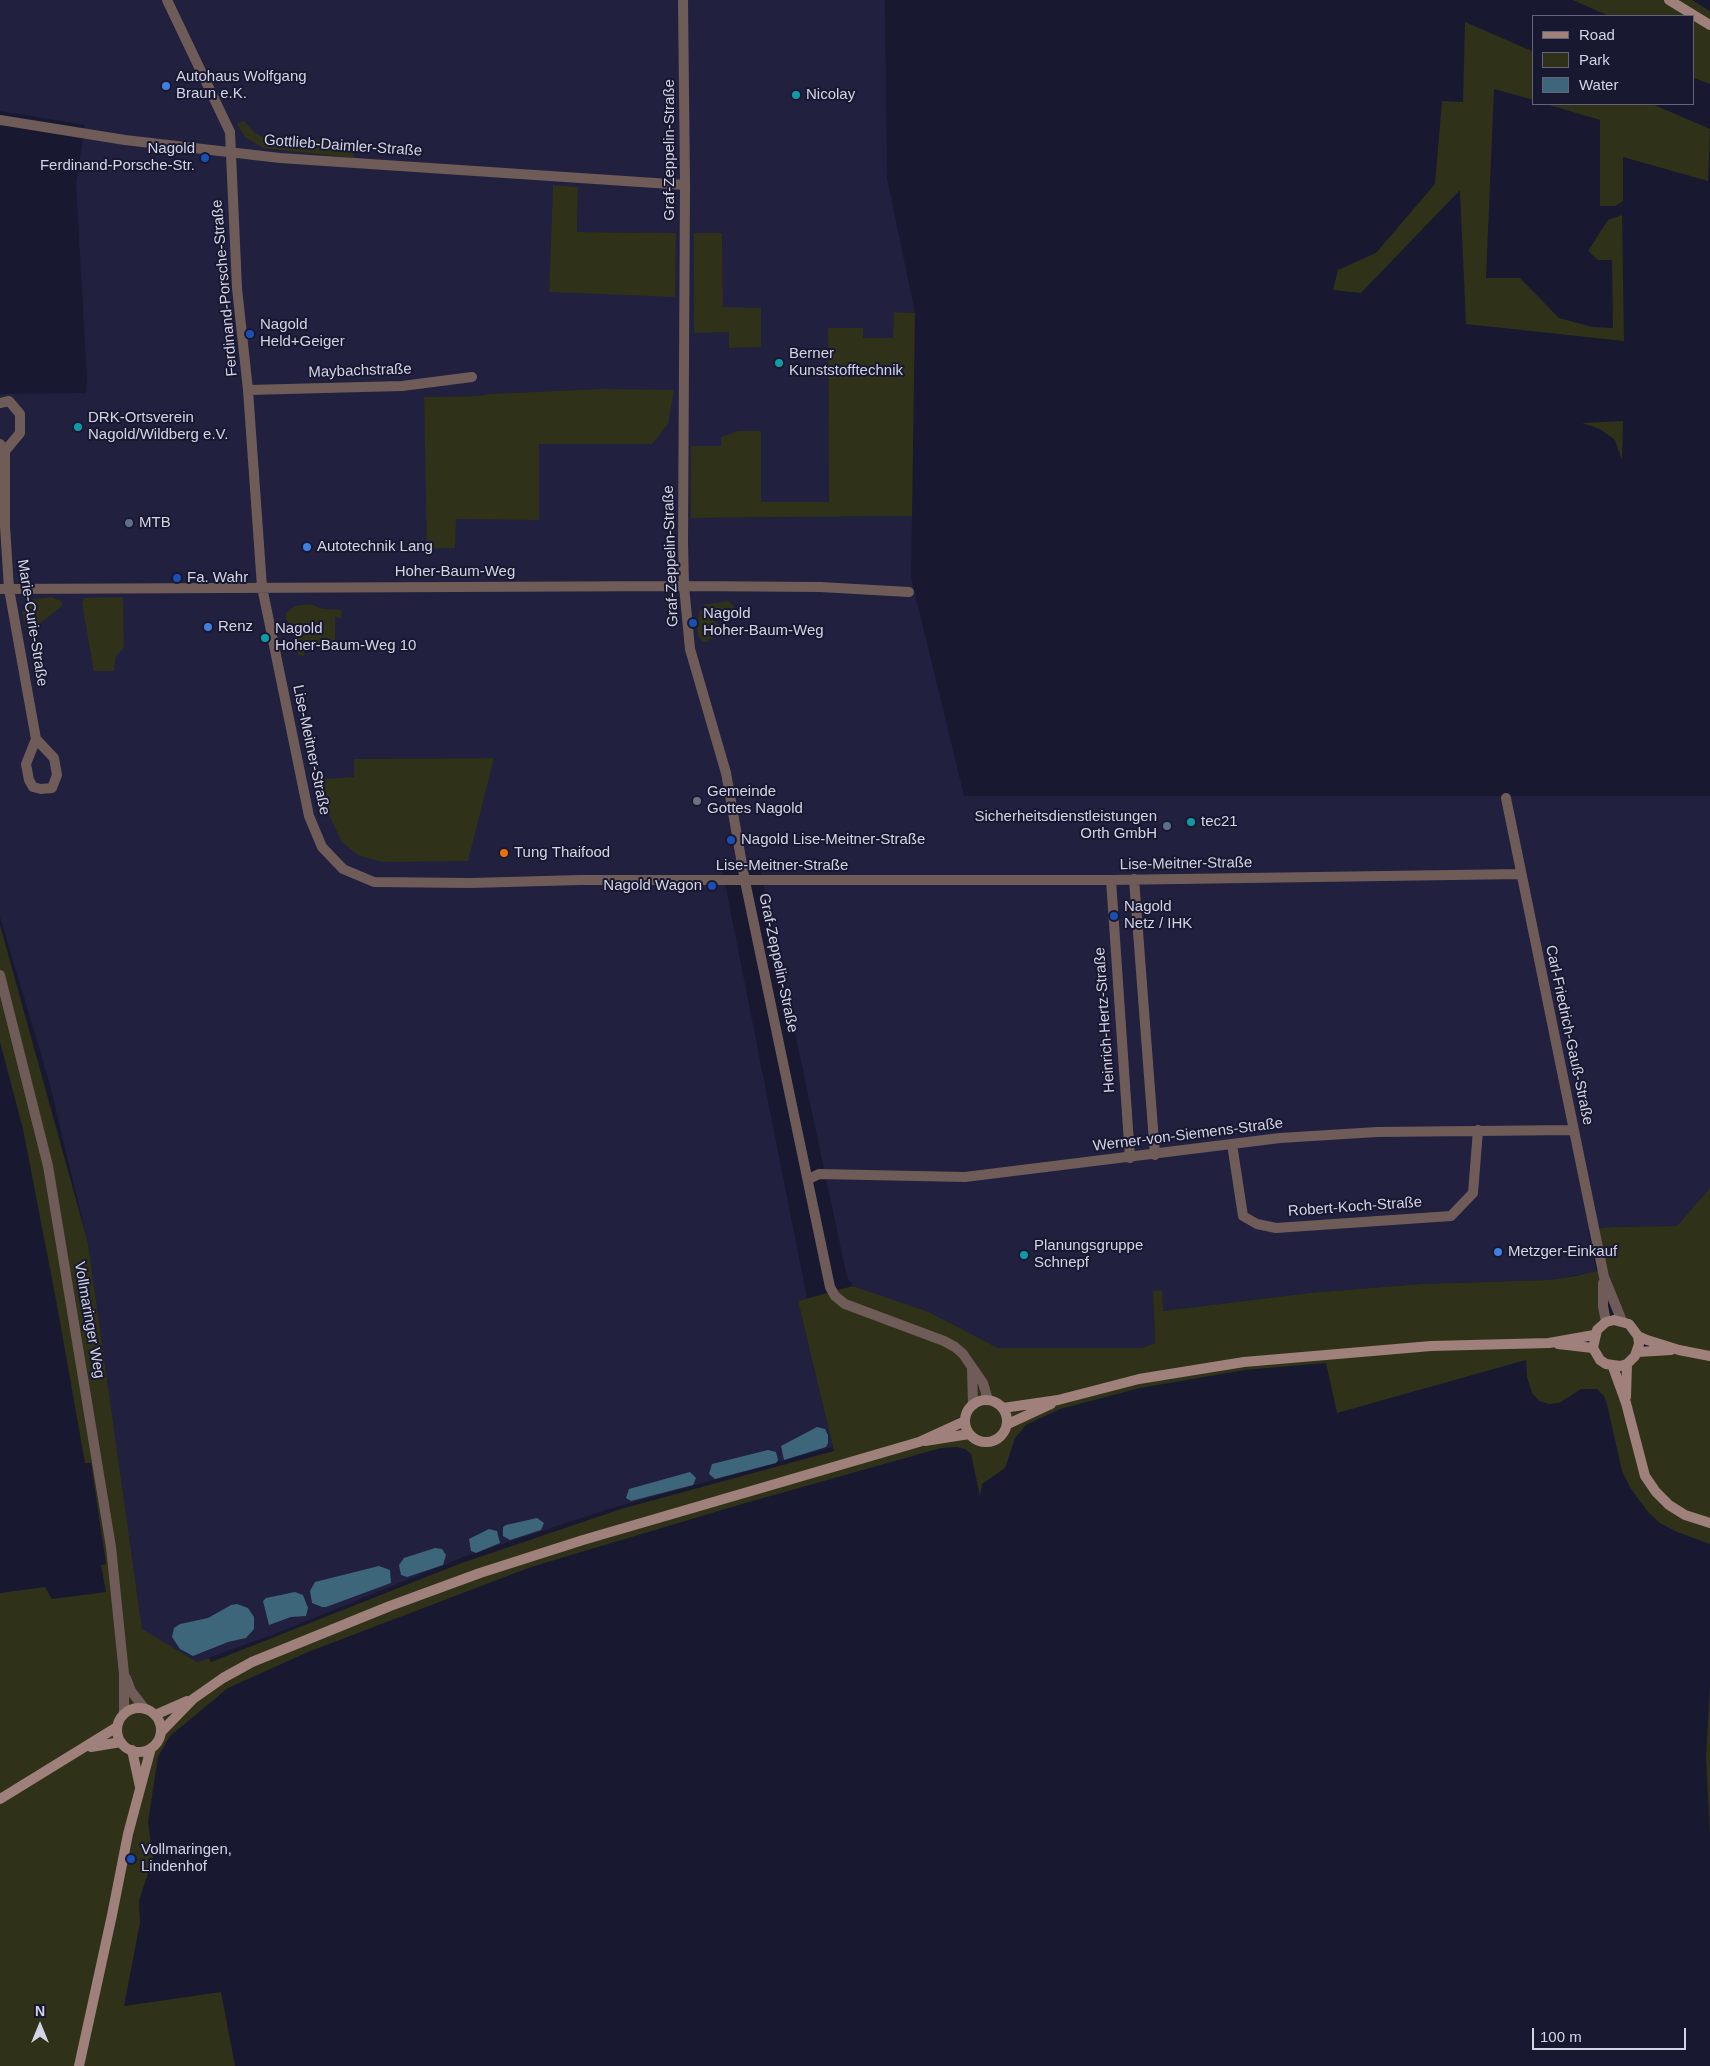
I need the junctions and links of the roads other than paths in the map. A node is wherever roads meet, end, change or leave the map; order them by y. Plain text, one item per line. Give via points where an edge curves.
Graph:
1 (167, 0) edge
2 (683, 0) edge
3 (1669, 0) edge
4 (1694, 15) edge
5 (1695, 16) edge
6 (1710, 25) edge
7 (0, 120) edge
8 (231, 152) junction
9 (685, 185) junction
10 (472, 377) dead end
11 (248, 390) junction
12 (0, 403) edge
13 (3, 448) edge
14 (684, 586) junction
15 (262, 587) junction
16 (4, 589) edge
17 (910, 592) dead end
18 (36, 739) junction
19 (1506, 798) dead end
20 (1521, 874) junction
21 (1134, 879) junction
22 (1111, 880) junction
23 (745, 881) junction
24 (0, 975) edge
25 (1478, 1130) junction
26 (1573, 1130) junction
27 (1232, 1144) junction
28 (1155, 1155) junction
29 (1130, 1158) junction
30 (809, 1179) junction
31 (1604, 1277) junction
32 (1622, 1321) junction
33 (1606, 1322) junction
34 (1594, 1335) junction
35 (1638, 1336) junction
36 (1549, 1343) junction
37 (1593, 1348) junction
38 (1679, 1350) junction
39 (1638, 1352) junction
40 (1710, 1356) edge
41 (1627, 1364) junction
42 (972, 1367) junction
43 (1613, 1367) junction
44 (988, 1400) junction
45 (1058, 1400) junction
46 (1626, 1403) junction
47 (973, 1405) junction
48 (1003, 1408) junction
49 (965, 1421) junction
50 (1008, 1424) junction
51 (970, 1434) junction
52 (920, 1442) junction
53 (1697, 1518) junction
54 (1710, 1519) edge
55 (1710, 1523) edge
56 (124, 1674) junction
57 (193, 1699) junction
58 (145, 1709) junction
59 (124, 1713) junction
60 (155, 1715) junction
61 (117, 1726) junction
62 (160, 1732) junction
63 (120, 1742) junction
64 (85, 1748) junction
65 (151, 1748) junction
66 (132, 1750) junction
67 (140, 1790) junction
68 (0, 1799) edge
69 (78, 2066) edge

1 - 8 street, Ferdinand-Porsche-Straße via 230,132
2 - 9 street, Graf-Zeppelin-Straße
3 - 4 street
5 - 6 street
7 - 8 street, Gottlieb-Daimler-Straße via 125,140
8 - 9 street, Gottlieb-Daimler-Straße
8 - 11 street, Ferdinand-Porsche-Straße via 236,288
9 - 14 street, Graf-Zeppelin-Straße
10 - 11 street, Maybachstraße via 402,386
11 - 15 street, Ferdinand-Porsche-Straße
12 - 13 street, Marie-Curie-Straße via 9,402 20,414 20,432
13 - 16 street, Marie-Curie-Straße
14 - 15 street, Hoher-Baum-Weg
14 - 17 street, Hoher-Baum-Weg via 820,587
14 - 23 street, Graf-Zeppelin-Straße via 690,649 726,773
15 - 16 street, Hoher-Baum-Weg
15 - 23 street, Lise-Meitner-Straße via 309,816 322,847 342,869 374,882
16 - 18 street, Marie-Curie-Straße
18 - 18 street via 54,758 57,775 52,788 41,790 33,787 29,780 26,764
19 - 20 street, Carl-Friedrich-Gauß-Straße
20 - 21 street, Lise-Meitner-Straße
20 - 26 street, Carl-Friedrich-Gauß-Straße
21 - 22 street, Lise-Meitner-Straße
21 - 28 street
22 - 23 street, Lise-Meitner-Straße
22 - 29 street, Heinrich-Hertz-Straße
23 - 30 street, Graf-Zeppelin-Straße
24 - 56 street, Vollmaringer Weg via 48,1166 109,1537
25 - 26 street, Werner-von-Siemens-Straße
25 - 27 street, Werner-von-Siemens-Straße via 1377,1132
25 - 27 street, Robert-Koch-Straße via 1473,1193 1451,1216 1276,1228 1256,1224 1243,1216
26 - 31 street, Carl-Friedrich-Gauß-Straße
27 - 28 street, Werner-von-Siemens-Straße
28 - 29 street, Werner-von-Siemens-Straße
29 - 30 street, Werner-von-Siemens-Straße via 965,1177 819,1174
30 - 42 street, Graf-Zeppelin-Straße via 830,1287 835,1296 859,1310 944,1340 963,1354
31 - 32 street, Carl-Friedrich-Gauß-Straße
31 - 33 street, Carl-Friedrich-Gauß-Straße
32 - 33 street
32 - 35 street via 1629,1324
33 - 34 street
34 - 36 street
34 - 37 street
35 - 38 street
35 - 39 street
36 - 37 street
36 - 45 street via 1431,1346 1244,1362 1139,1380
37 - 43 street via 1600,1360
38 - 39 street
38 - 40 street
39 - 41 street
41 - 43 street
41 - 46 street
42 - 44 street, Graf-Zeppelin-Straße via 983,1383
42 - 47 street
43 - 46 street
44 - 47 street
44 - 48 street
45 - 48 street
45 - 50 street
46 - 53 street via 1645,1476 1669,1505
47 - 49 street
48 - 50 street
49 - 51 street
49 - 52 street
50 - 51 street via 1003,1435 994,1442 980,1442
51 - 52 street
52 - 57 street via 480,1573 252,1662
53 - 54 street
53 - 55 street
56 - 58 street, Vollmaringer Weg via 131,1691
56 - 59 street, Vollmaringer Weg
57 - 60 street
57 - 62 street
58 - 59 street
58 - 60 street
59 - 61 street
60 - 62 street
61 - 63 street
61 - 64 street
62 - 65 street
63 - 64 street
63 - 66 street
64 - 68 street
65 - 66 street
65 - 67 street
66 - 67 street
67 - 69 street

